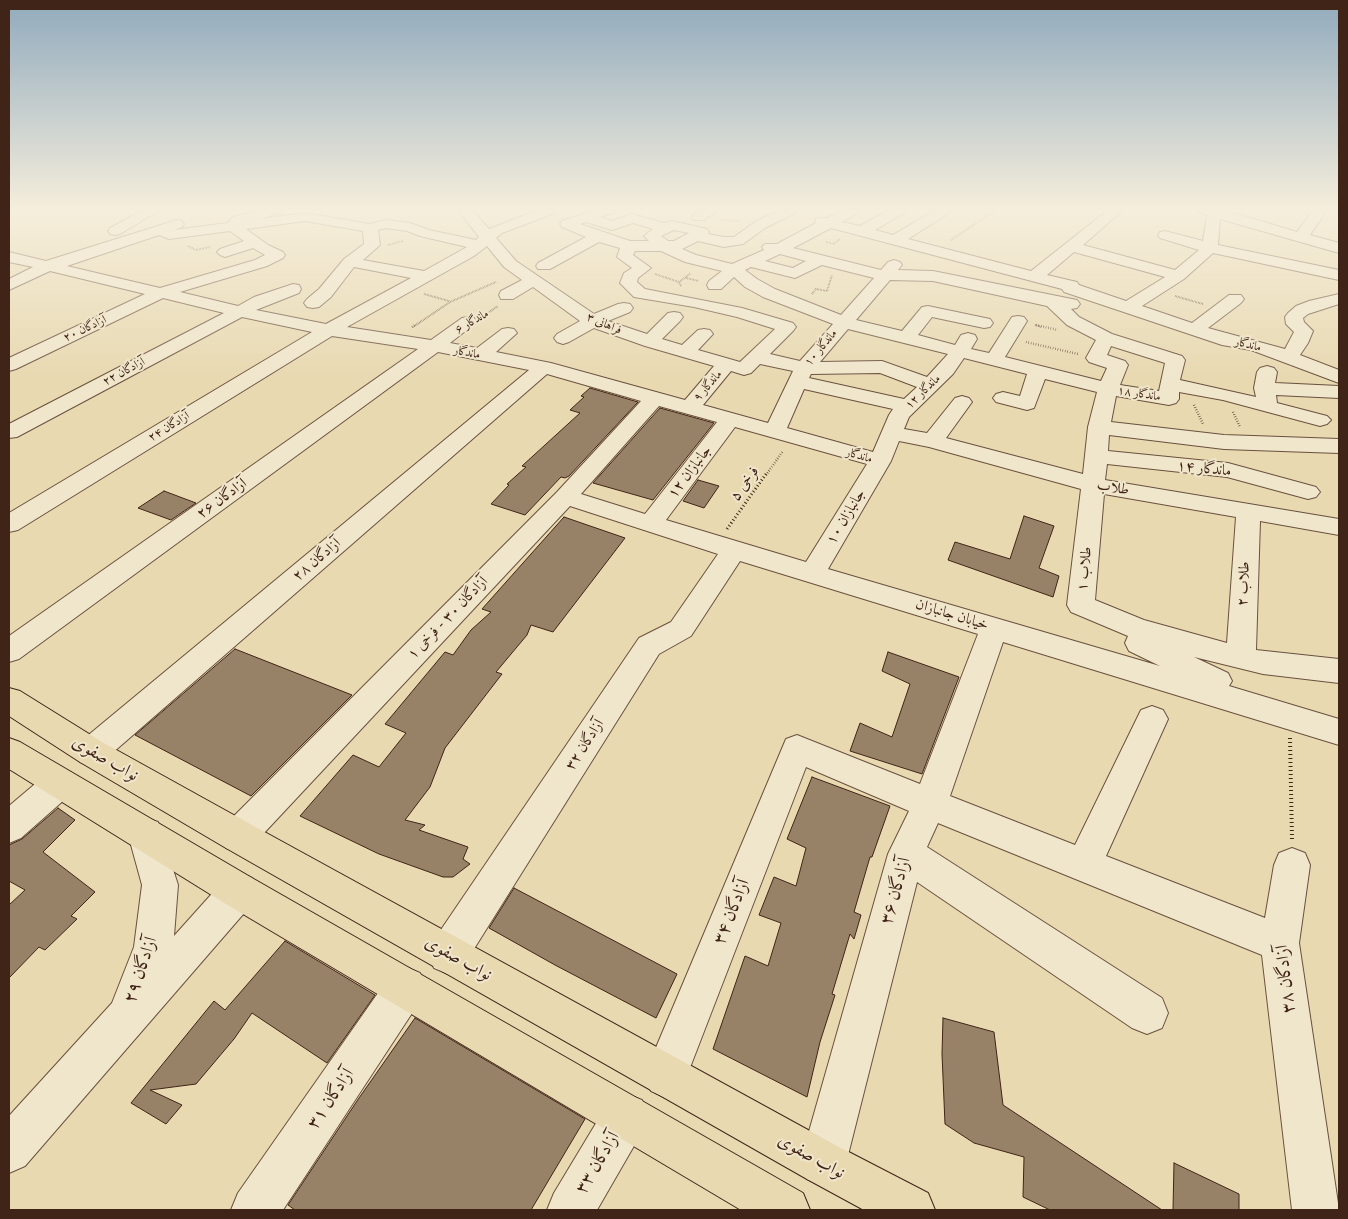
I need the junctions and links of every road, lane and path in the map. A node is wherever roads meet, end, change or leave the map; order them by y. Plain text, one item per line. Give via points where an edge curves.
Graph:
1 (33, 267) edge
2 (37, 267) edge
3 (54, 267) edge
4 (246, 267) edge
5 (346, 267) edge
6 (376, 267) edge
7 (398, 267) edge
8 (442, 267) edge
9 (514, 267) edge
10 (700, 267) edge
11 (723, 267) edge
12 (740, 267) edge
13 (770, 267) edge
14 (806, 267) edge
15 (852, 267) edge
16 (892, 267) edge
17 (1000, 267) edge
18 (1046, 267) edge
19 (1145, 267) edge
20 (1187, 267) edge
21 (1308, 267) edge
22 (643, 268) joint
23 (734, 270) junction
24 (404, 272) junction
25 (9, 275) edge
26 (884, 275) junction
27 (1339, 275) edge
28 (425, 276) junction
29 (525, 276) junction
30 (1035, 276) junction
31 (1178, 276) junction
32 (680, 282) junction
33 (972, 284) junction
34 (9, 285) edge
35 (715, 285) dead end
36 (293, 289) dead end
37 (1158, 291) junction
38 (161, 293) junction
39 (507, 295) joint
40 (1235, 299) dead end
41 (1339, 299) edge
42 (1107, 300) junction
43 (694, 302) junction
44 (1053, 302) junction
45 (965, 303) dead end
46 (313, 304) dead end
47 (1129, 307) junction
48 (624, 308) dead end
49 (1220, 310) junction
50 (240, 311) junction
51 (674, 317) dead end
52 (1073, 320) junction
53 (592, 321) junction
54 (1018, 321) joint
55 (468, 322) joint
56 (843, 322) junction
57 (984, 323) dead end
58 (1195, 329) junction
59 (329, 330) junction
60 (508, 333) dead end
61 (704, 334) dead end
62 (563, 338) dead end
63 (906, 338) junction
64 (1008, 338) junction
65 (1106, 338) junction
66 (390, 340) junction
67 (650, 341) junction
68 (964, 345) junction
69 (435, 346) junction
70 (685, 352) junction
71 (481, 355) junction
72 (1289, 357) junction
73 (1096, 358) junction
74 (994, 360) junction
75 (743, 363) junction
76 (9, 365) edge
77 (544, 367) junction
78 (1038, 371) junction
79 (1337, 372) edge
80 (801, 375) junction
81 (930, 385) junction
82 (1266, 389) junction
83 (1108, 390) junction
84 (1169, 392) junction
85 (1339, 392) edge
86 (1226, 395) junction
87 (1003, 398) dead end
88 (654, 399) junction
89 (962, 402) dead end
90 (908, 406) junction
91 (689, 408) junction
92 (730, 420) junction
93 (1320, 420) dead end
94 (1099, 427) junction
95 (9, 432) edge
96 (891, 433) junction
97 (783, 435) junction
98 (932, 441) junction
99 (1217, 441) junction
100 (1248, 443) junction
101 (1339, 446) edge
102 (1097, 456) junction
103 (880, 462) junction
104 (1228, 470) junction
105 (1095, 485) junction
106 (1308, 492) dead end
107 (565, 497) junction
108 (1248, 511) junction
109 (9, 524) edge
110 (650, 524) junction
111 (1339, 527) edge
112 (725, 547) junction
113 (813, 573) junction
114 (1094, 610) junction
115 (994, 628) junction
116 (9, 651) edge
117 (1241, 657) junction
118 (1339, 671) edge
119 (9, 700) edge
120 (1290, 717) junction
121 (1152, 719) dead end
122 (1339, 732) edge
123 (9, 752) edge
124 (91, 752) junction
125 (60, 783) junction
126 (930, 804) junction
127 (9, 827) edge
128 (146, 834) junction
129 (238, 836) junction
130 (906, 854) junction
131 (1084, 865) junction
132 (1292, 865) joint
133 (239, 891) junction
134 (1280, 943) junction
135 (448, 954) junction
136 (406, 987) junction
137 (1147, 1013) dead end
138 (124, 1018) junction
139 (666, 1076) junction
140 (626, 1116) junction
141 (9, 1150) edge
142 (822, 1163) junction
143 (772, 1206) edge
144 (259, 1209) edge
145 (570, 1210) edge
146 (911, 1210) edge
147 (1316, 1210) edge

1 - 25 street
2 - 34 street
3 - 38 street, ماندگار
4 - 38 street, آزادگان ۲۰
5 - 46 street
6 - 24 street
7 - 24 street
8 - 28 street, آزادگان ۲۴
9 - 29 street, فراهانی ۳
10 - 32 path
11 - 23 street
12 - 23 street
13 - 14 street via 795,273
15 - 26 street
16 - 26 street, ماندگار ۱۰
17 - 30 street, ماندگار
18 - 30 street
19 - 31 street
20 - 31 street
21 - 27 street
22 - 32 path
22 - 43 street via 630,276 628,283 638,291
23 - 35 street
23 - 56 street, ماندگار ۱۸ via 769,293
24 - 28 street
26 - 33 street via 934,276
26 - 56 street, ماندگار ۱۰
28 - 59 street, آزادگان ۲۴
29 - 39 street
29 - 53 street, فراهانی ۳
29 - 66 path via 450,302
30 - 42 street, ماندگار
31 - 37 street
32 - 43 path via 682,290 693,296
33 - 44 street
33 - 45 street
36 - 50 street, آزادگان ۲۲
37 - 47 street
37 - 49 path
38 - 50 street, ماندگار
38 - 76 street, آزادگان ۲۰
39 - 55 path, ماندگار ۶ via 496,308
40 - 49 street
41 - 72 street via 1302,310 1294,317 1294,324 1304,331
42 - 44 street via 1081,305
42 - 47 street, ماندگار
43 - 75 street, ماندگار ۹ via 787,327
44 - 52 street
47 - 58 street, ماندگار
48 - 53 street
49 - 58 street
50 - 59 street, ماندگار
50 - 95 street, آزادگان ۲۲
51 - 67 street
52 - 54 path via 1065,332
52 - 65 street
53 - 62 street
53 - 67 street, فراهانی ۳
54 - 64 street
55 - 69 street, ماندگار ۶
56 - 63 street, ماندگار ۱۸
56 - 80 street, ماندگار ۱۰
57 - 63 street via 928,311
58 - 72 street, ماندگار
59 - 66 street, ماندگار
59 - 109 street, آزادگان ۲۴
60 - 71 street
61 - 70 street
63 - 68 street, ماندگار ۱۸
64 - 73 path
64 - 74 street
65 - 73 street
65 - 84 street, ماندگار ۱۸ via 1175,360
66 - 69 street, ماندگار
67 - 70 street, فراهانی ۳
68 - 74 street, ماندگار ۱۸
68 - 81 street, ماندگار ۱۲
69 - 71 street, ماندگار
69 - 116 street, آزادگان ۲۶
70 - 75 street, فراهانی ۳
71 - 77 street, ماندگار
72 - 79 street, ماندگار
73 - 83 street, طلاب ۱ via 1118,365
74 - 78 street, ماندگار ۱۸
75 - 80 street, فراهانی ۳
75 - 91 street, ماندگار ۹
77 - 88 street, ماندگار
77 - 124 street, آزادگان ۲۸
78 - 83 street, ماندگار ۱۸
78 - 87 street via 1027,404
80 - 81 street via 882,368
80 - 90 street
80 - 97 street, ماندگار ۱۰
81 - 90 street, ماندگار ۱۲
82 - 85 street
82 - 86 street
82 - 93 street
83 - 84 street, ماندگار ۱۸
83 - 94 street, طلاب ۱
84 - 86 street
84 - 99 path via 1194,405
86 - 100 path
88 - 91 street, ماندگار
88 - 107 street, آزادگان ۳۰ - فرخی ۱
89 - 98 street
90 - 96 street, ماندگار ۱۲
91 - 92 street, ماندگار
92 - 97 street, ماندگار
92 - 110 street, جانبازان ۱۲
94 - 99 street
94 - 102 street, طلاب ۱
96 - 98 street, طلاب
96 - 103 street, ماندگار ۱۲
97 - 103 street, ماندگار
97 - 112 path, فرخی ۵
98 - 105 street, طلاب
99 - 100 street
99 - 104 street
100 - 101 street
102 - 104 street, ماندگار ۱۴
102 - 105 street, طلاب ۱
103 - 113 street, جانبازان ۱۰
104 - 106 street, ماندگار ۱۴
105 - 108 street, طلاب
105 - 114 street, طلاب ۱
107 - 110 street, خیابان جانبازان
107 - 129 street, آزادگان ۳۰ - فرخی ۱
108 - 111 street, طلاب
108 - 117 street, طلاب ۲
110 - 112 street, خیابان جانبازان
112 - 113 street, خیابان جانبازان
112 - 135 street, آزادگان ۳۲ via 682,629 649,646
113 - 115 street, خیابان جانبازان
114 - 117 street via 1152,633
114 - 120 street via 1126,636
115 - 120 street, خیابان جانبازان
115 - 126 street, آزادگان ۳۶
117 - 118 street
119 - 124 main road, نواب صفوی
120 - 122 street, خیابان جانبازان
120 - 132 path
121 - 131 street
123 - 125 main road
124 - 129 main road, نواب صفوی
125 - 127 street
125 - 128 main road
126 - 130 street, آزادگان ۳۶
126 - 131 street
126 - 139 street, آزادگان ۳۴ via 797,749
128 - 133 main road
128 - 138 street, آزادگان ۲۹ via 160,885 153,947
129 - 135 main road, نواب صفوی
130 - 137 street
130 - 142 street, آزادگان ۳۶
131 - 134 street
132 - 134 street, آزادگان ۳۸
133 - 136 main road
133 - 138 street, آزادگان ۲۹
134 - 147 street, آزادگان ۳۸
135 - 139 main road, نواب صفوی
136 - 140 main road
136 - 144 street, آزادگان ۳۱
138 - 141 street, آزادگان ۲۹
139 - 142 main road, نواب صفوی
140 - 143 main road
140 - 145 street, آزادگان ۳۳
142 - 146 main road, نواب صفوی

